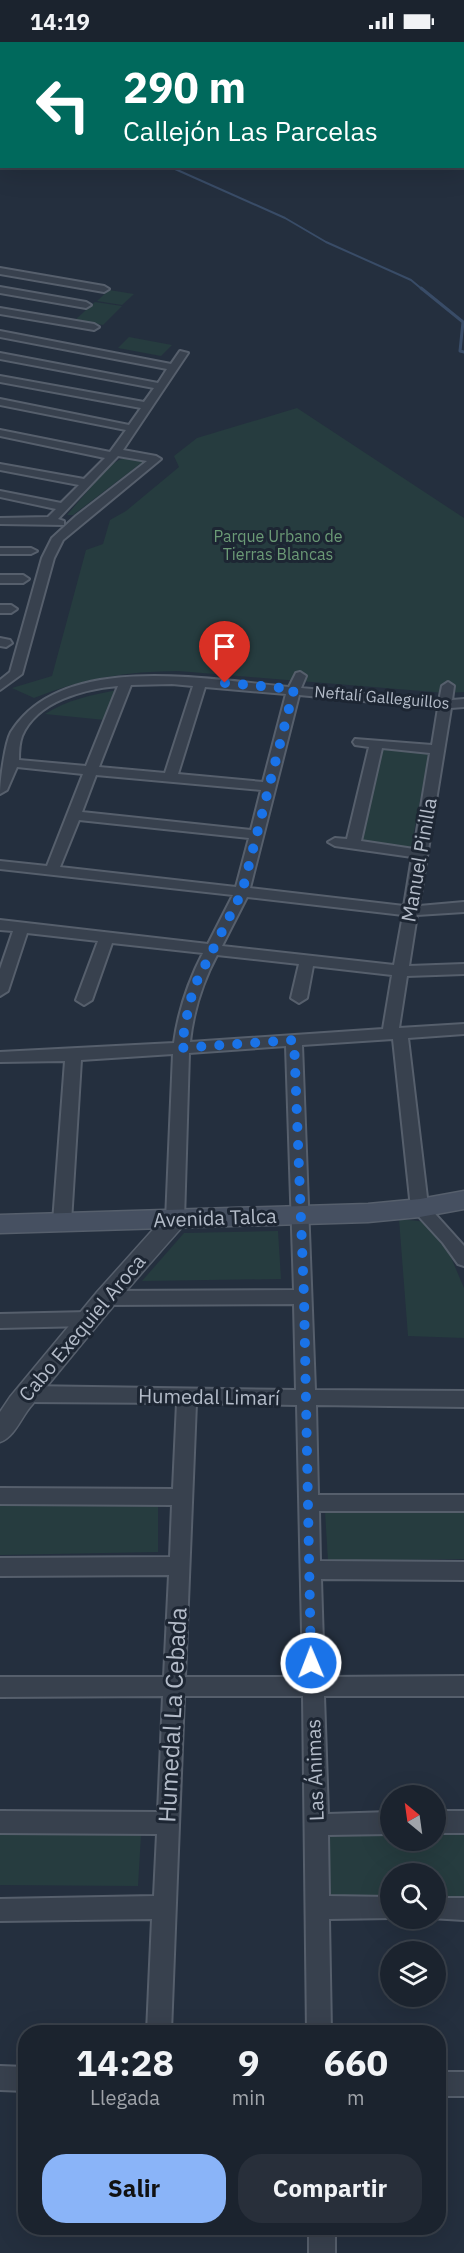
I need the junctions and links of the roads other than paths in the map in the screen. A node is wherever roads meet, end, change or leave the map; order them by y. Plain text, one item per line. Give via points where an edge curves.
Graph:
1 (0, 271) edge
2 (23, 275) junction
3 (2, 293) edge
4 (86, 305) junction
5 (0, 311) edge
6 (94, 327) dead end
7 (54, 332) junction
8 (0, 334) edge
9 (183, 353) dead end
10 (0, 356) edge
11 (173, 367) junction
12 (0, 379) edge
13 (160, 386) junction
14 (0, 402) edge
15 (147, 406) junction
16 (131, 428) junction
17 (0, 434) edge
18 (114, 454) junction
19 (0, 466) edge
20 (86, 483) junction
21 (0, 494) edge
22 (64, 507) junction
23 (51, 520) junction
24 (0, 521) edge
25 (69, 527) junction
26 (0, 551) edge
27 (31, 551) dead end
28 (0, 579) edge
29 (23, 579) dead end
30 (300, 676) dead end
31 (201, 681) junction
32 (126, 682) junction
33 (0, 685) edge
34 (448, 686) dead end
35 (294, 689) junction
36 (464, 703) edge
37 (445, 705) junction
38 (360, 742) dead end
39 (376, 744) junction
40 (438, 750) junction
41 (12, 763) junction
42 (92, 770) junction
43 (170, 777) junction
44 (269, 787) junction
45 (0, 790) edge
46 (74, 815) junction
47 (257, 835) junction
48 (335, 842) dead end
49 (353, 844) junction
50 (420, 854) junction
51 (0, 866) edge
52 (52, 871) junction
53 (242, 892) junction
54 (464, 907) edge
55 (412, 911) junction
56 (0, 925) edge
57 (22, 927) junction
58 (107, 938) junction
59 (211, 950) junction
60 (307, 960) junction
61 (464, 969) edge
62 (401, 971) junction
63 (0, 991) edge
64 (299, 999) dead end
65 (84, 1000) dead end
66 (464, 1029) edge
67 (395, 1033) junction
68 (294, 1040) junction
69 (181, 1048) junction
70 (73, 1055) junction
71 (0, 1057) edge
72 (464, 1200) edge
73 (420, 1208) junction
74 (299, 1216) junction
75 (175, 1220) junction
76 (62, 1222) junction
77 (0, 1224) edge
78 (464, 1259) edge
79 (304, 1297) junction
80 (105, 1298) junction
81 (88, 1319) junction
82 (0, 1321) edge
83 (27, 1394) junction
84 (187, 1397) junction
85 (306, 1398) junction
86 (464, 1399) edge
87 (3, 1420) edge
88 (0, 1496) edge
89 (183, 1497) junction
90 (308, 1503) junction
91 (464, 1503) edge
92 (179, 1566) junction
93 (0, 1567) edge
94 (310, 1569) junction
95 (464, 1571) edge
96 (464, 1686) edge
97 (0, 1687) edge
98 (174, 1687) junction
99 (312, 1687) junction
100 (0, 1822) edge
101 (446, 1822) edge
102 (464, 1822) edge
103 (168, 1823) junction
104 (380, 1823) edge
105 (316, 1825) junction
106 (164, 1907) junction
107 (316, 1907) junction
108 (380, 1908) edge
109 (446, 1909) edge
110 (464, 1909) edge
111 (0, 1910) edge
112 (159, 2025) edge
113 (319, 2025) edge
114 (0, 2078) edge
115 (18, 2079) edge
116 (446, 2084) edge
117 (464, 2084) edge
118 (322, 2235) edge
119 (322, 2253) edge

1 - 2 street
2 - 3 street
2 - 4 street via 104,289
3 - 4 street
4 - 7 street
5 - 7 street
6 - 7 street
7 - 8 street
7 - 11 street
9 - 11 street
10 - 13 street
11 - 13 street
12 - 15 street
13 - 15 street
14 - 16 street
15 - 16 street
16 - 18 street
17 - 18 street
18 - 20 street
18 - 25 street via 156,459
19 - 20 street
20 - 22 street
21 - 22 street
22 - 23 street
23 - 24 street
23 - 25 street
25 - 33 street via 51,551 16,674
26 - 27 street
28 - 29 street
30 - 35 street
31 - 32 street, Neftalí Galleguillos
31 - 35 street, Neftalí Galleguillos
31 - 43 street
32 - 41 street, Neftalí Galleguillos via 77,691 36,711 15,736
32 - 42 street
34 - 37 street, Manuel Pinilla
35 - 37 street, Neftalí Galleguillos
35 - 44 street
36 - 37 street, Neftalí Galleguillos
37 - 40 street, Manuel Pinilla
38 - 39 street
39 - 40 street
39 - 49 street
40 - 50 street, Manuel Pinilla
41 - 42 street
41 - 45 street, Neftalí Galleguillos
42 - 43 street
42 - 46 street
43 - 44 street
44 - 47 street
46 - 47 street
46 - 52 street
47 - 53 street
48 - 49 street
49 - 50 street
50 - 55 street, Manuel Pinilla
51 - 52 street
52 - 53 street
53 - 55 street
53 - 59 street
54 - 55 street
55 - 62 street, Manuel Pinilla
56 - 57 street
57 - 58 street
57 - 63 street
58 - 59 street
58 - 65 street
59 - 60 street
59 - 69 street via 189,1005
60 - 62 street
60 - 64 street
61 - 62 street
62 - 67 street, Manuel Pinilla
66 - 67 street
67 - 68 street
67 - 73 street, Manuel Pinilla
68 - 69 street
68 - 74 street, Las Ánimas
69 - 70 street
69 - 75 street
70 - 71 street
70 - 76 street
72 - 73 main road, Avenida Talca
73 - 74 main road, Avenida Talca
73 - 78 street
74 - 75 main road, Avenida Talca
74 - 79 street, Las Ánimas
75 - 76 main road, Avenida Talca
75 - 80 street, Cabo Exequiel Aroca
76 - 77 main road, Avenida Talca
79 - 80 street
79 - 85 street, Las Ánimas
80 - 81 street, Cabo Exequiel Aroca
81 - 82 street
81 - 83 street, Cabo Exequiel Aroca
83 - 84 street, Humedal Limarí
83 - 87 street, Cabo Exequiel Aroca
84 - 85 street, Humedal Limarí
84 - 89 street, Humedal La Cebada
85 - 86 street, Humedal Limarí
85 - 90 street, Las Ánimas
88 - 89 street
89 - 92 street, Humedal La Cebada
90 - 91 street
90 - 94 street, Las Ánimas
92 - 93 street
92 - 98 street, Humedal La Cebada
94 - 95 street
94 - 99 street, Las Ánimas
96 - 99 street
97 - 98 street
98 - 99 street
98 - 103 street, Humedal La Cebada
99 - 105 street, Las Ánimas
100 - 103 street
101 - 102 street
103 - 106 street, Humedal La Cebada
104 - 105 street
105 - 107 street, Las Ánimas
106 - 111 street
106 - 112 street, Humedal La Cebada
107 - 108 street
107 - 113 street, Las Ánimas
109 - 110 street
114 - 115 street
116 - 117 street
118 - 119 street

